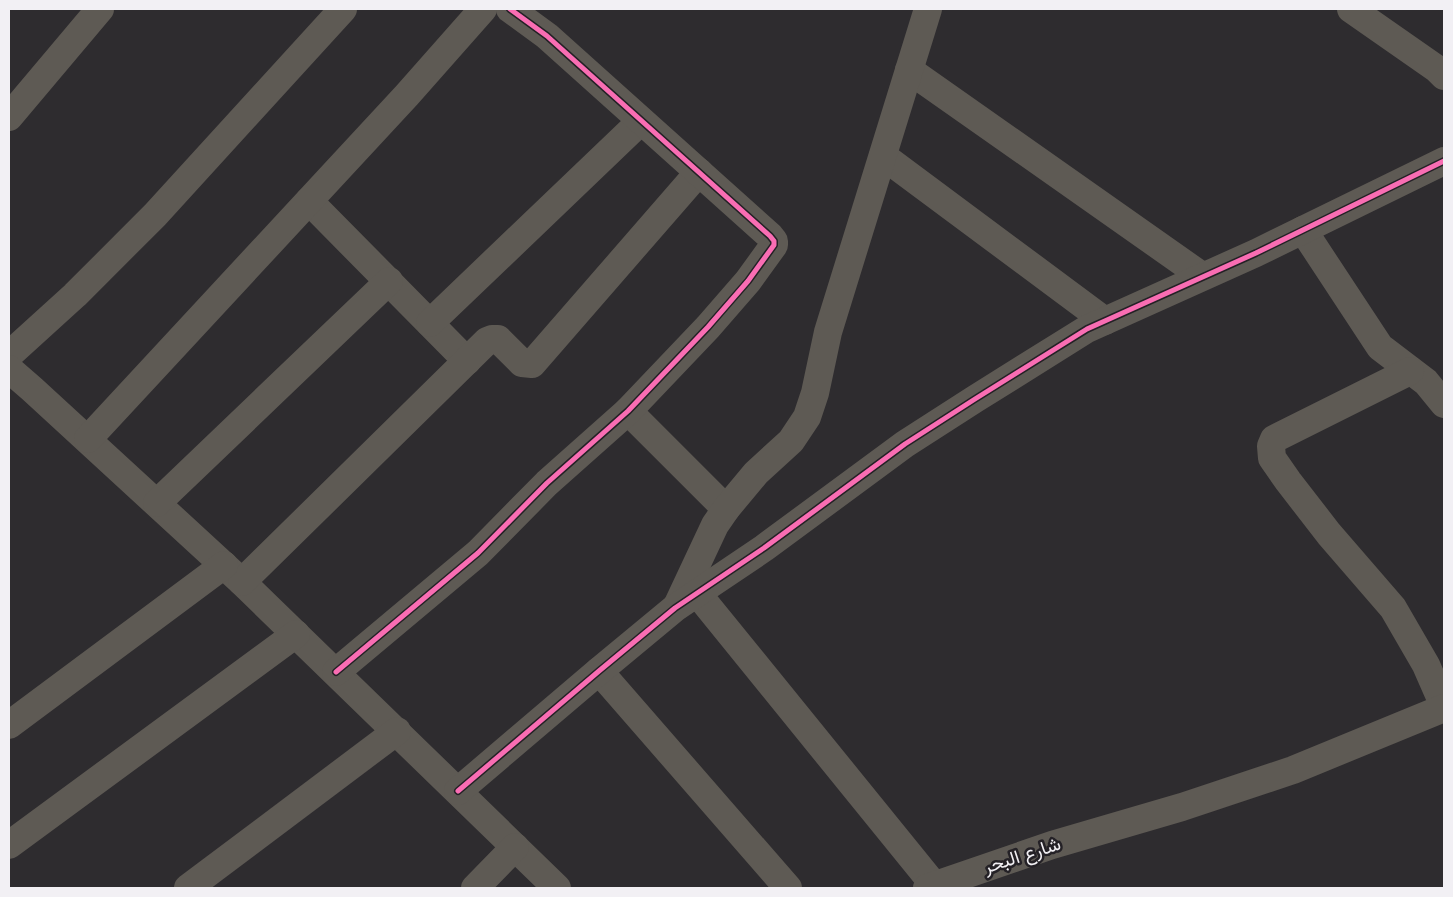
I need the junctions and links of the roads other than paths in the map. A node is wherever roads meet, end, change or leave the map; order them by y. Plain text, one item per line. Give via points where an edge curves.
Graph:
1 (100, 9) edge
2 (343, 9) edge
3 (483, 9) edge
4 (510, 9) edge
5 (1352, 9) edge
6 (919, 14) edge
7 (909, 70) junction
8 (1444, 76) edge
9 (9, 117) edge
10 (640, 121) junction
11 (882, 156) junction
12 (1444, 162) edge
13 (699, 172) junction
14 (309, 201) junction
15 (1303, 230) junction
16 (1202, 276) junction
17 (388, 281) junction
18 (1104, 321) junction
19 (430, 323) junction
20 (9, 355) edge
21 (467, 361) junction
22 (9, 369) edge
23 (1410, 371) junction
24 (1444, 404) edge
25 (628, 411) junction
26 (88, 440) junction
27 (157, 503) junction
28 (726, 509) junction
29 (233, 573) junction
30 (686, 601) junction
31 (296, 634) junction
32 (599, 671) junction
33 (336, 672) junction
34 (1444, 707) edge
35 (9, 725) edge
36 (396, 731) junction
37 (458, 791) junction
38 (9, 845) edge
39 (515, 847) junction
40 (930, 886) edge
41 (188, 888) edge
42 (475, 888) edge
43 (557, 888) edge
44 (788, 888) edge

1 - 9 street
2 - 20 street via 155,215
3 - 14 street
4 - 10 street via 547,36
5 - 8 street
6 - 7 street
7 - 11 street
7 - 16 street
10 - 13 street
10 - 19 street
11 - 18 street
11 - 28 street via 828,332 807,418 791,441 756,473
12 - 15 street
13 - 21 street via 532,364 522,363 498,339 487,341
13 - 25 street via 770,236 774,245 708,327
14 - 17 street
14 - 26 street
15 - 16 street
15 - 23 street via 1380,347
16 - 18 street
17 - 19 street
17 - 27 street
18 - 30 street via 905,444
19 - 21 street
21 - 29 street
22 - 26 street
23 - 24 street via 1426,382
23 - 34 street via 1274,439 1271,451 1272,458 1312,511 1394,608 1426,665
25 - 28 street
25 - 33 street via 547,483 478,554
26 - 27 street
27 - 29 street
28 - 30 street via 715,525
29 - 31 street
29 - 35 street
30 - 32 street
30 - 40 street
31 - 33 street
31 - 38 street
32 - 37 street
32 - 44 street
33 - 36 street
34 - 40 street, شارع البحر via 1293,770
36 - 37 street
36 - 41 street
37 - 39 street
39 - 42 street
39 - 43 street

